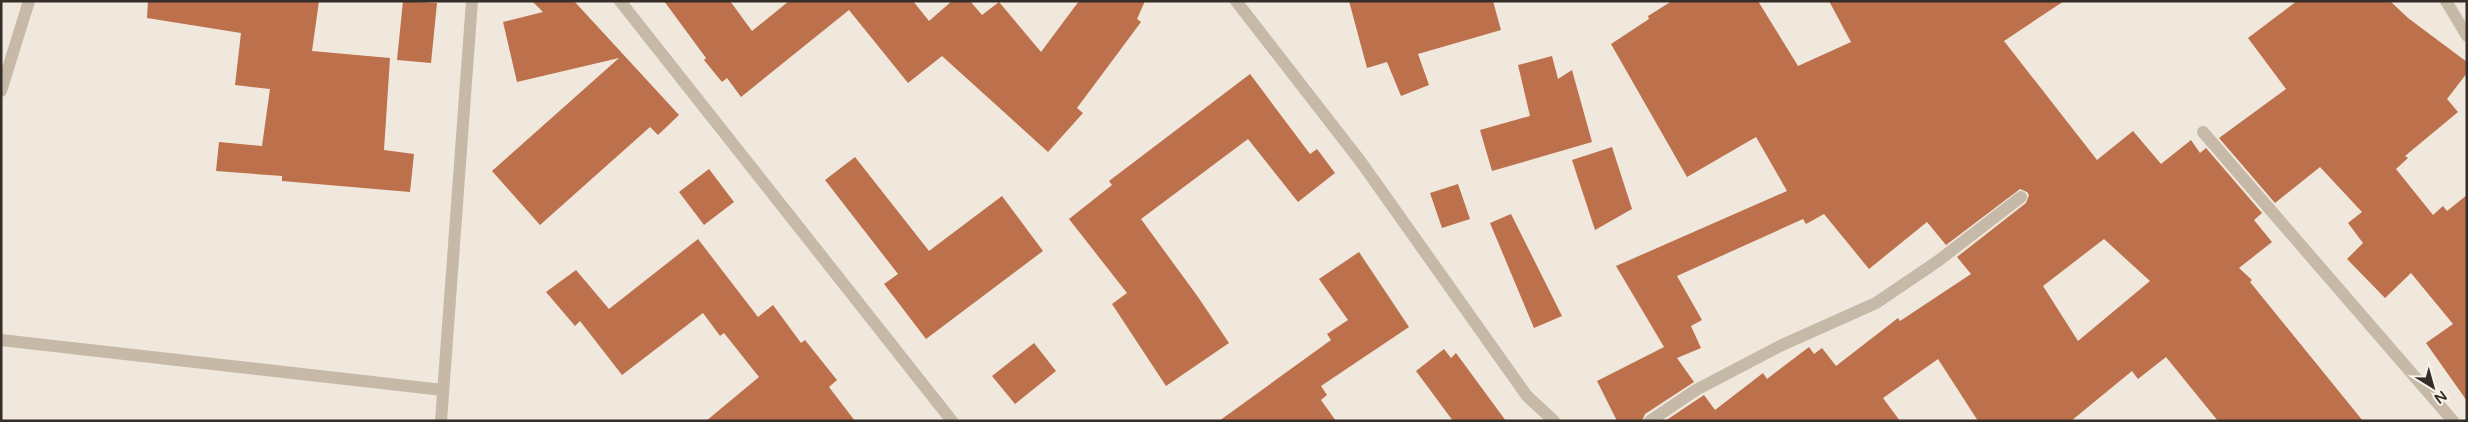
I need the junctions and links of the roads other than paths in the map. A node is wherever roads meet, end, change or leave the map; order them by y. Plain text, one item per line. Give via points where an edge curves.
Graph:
1 (29, 1) edge
2 (472, 1) edge
3 (620, 1) edge
4 (1236, 1) edge
5 (2446, 1) edge
6 (2467, 36) edge
7 (1, 91) edge
8 (2204, 132) dead end
9 (2022, 197) dead end
10 (1, 340) edge
11 (443, 390) junction
12 (441, 421) edge
13 (952, 421) edge
14 (1554, 421) edge
15 (1650, 421) edge
16 (2453, 421) edge

1 - 7 street
2 - 11 street
3 - 13 street
4 - 14 street via 1361,162 1528,396
5 - 6 street
8 - 16 street
9 - 15 street via 1876,303 1780,346 1696,390
10 - 11 street
11 - 12 street

